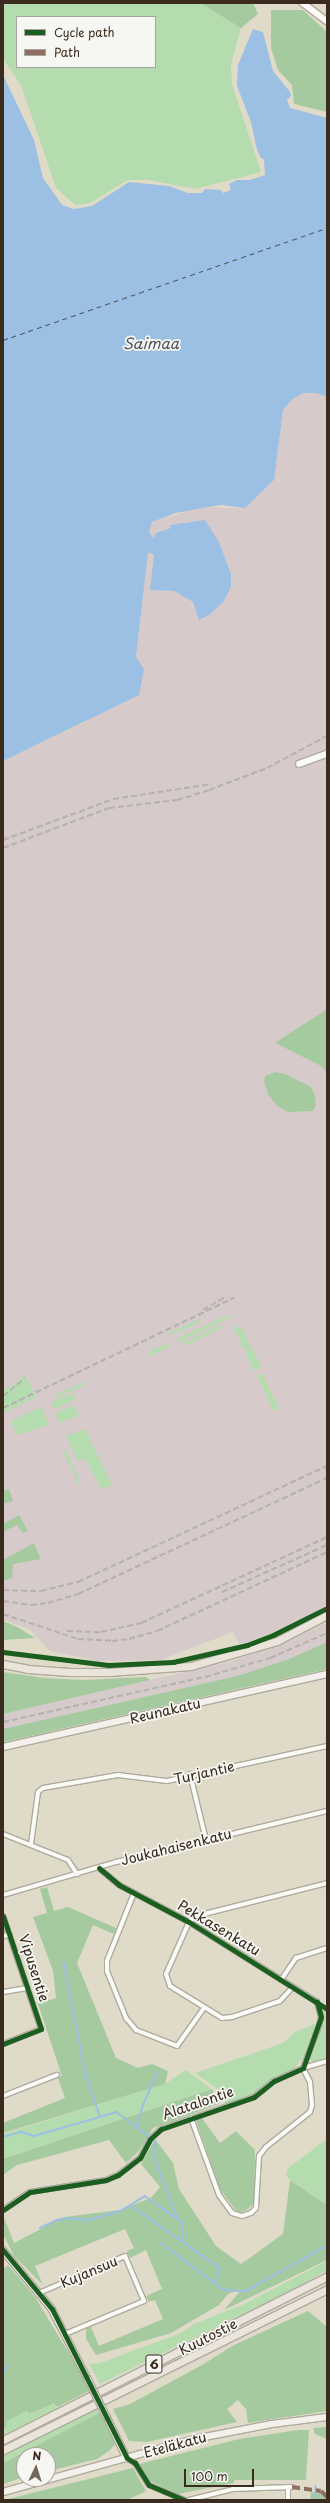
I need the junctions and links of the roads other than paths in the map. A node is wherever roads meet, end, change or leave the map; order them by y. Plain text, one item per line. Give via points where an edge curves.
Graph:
1 (303, 3) edge
2 (327, 21) edge
3 (327, 754) edge
4 (299, 764) dead end
5 (327, 1615) edge
6 (3, 1664) edge
7 (327, 1674) edge
8 (327, 1746) edge
9 (3, 1747) edge
10 (190, 1774) junction
11 (327, 1811) edge
12 (3, 1834) edge
13 (206, 1840) junction
14 (31, 1844) junction
15 (99, 1868) junction
16 (77, 1874) junction
17 (327, 1883) edge
18 (134, 1893) junction
19 (3, 1895) edge
20 (3, 1916) edge
21 (189, 1922) junction
22 (10, 1935) junction
23 (3, 1936) edge
24 (327, 1948) edge
25 (281, 1980) junction
26 (28, 1988) junction
27 (292, 1988) junction
28 (3, 1992) edge
29 (204, 2008) junction
30 (3, 2044) edge
31 (327, 2061) edge
32 (303, 2068) junction
33 (57, 2074) dead end
34 (3, 2096) edge
35 (191, 2118) junction
36 (3, 2210) edge
37 (3, 2250) edge
38 (327, 2276) edge
39 (327, 2290) edge
40 (39, 2293) junction
41 (65, 2334) junction
42 (327, 2417) edge
43 (3, 2440) edge
44 (3, 2450) edge
45 (127, 2458) junction
46 (3, 2492) edge
47 (184, 2500) edge
48 (188, 2500) edge
49 (288, 2500) edge

1 - 2 street
3 - 4 street
5 - 6 main road via 277,1641 191,1666 70,1672 28,1669
7 - 9 main road, Reunakatu
8 - 10 street, Turjantie
10 - 13 street
10 - 14 street, Turjantie via 167,1781 118,1775 43,1788 38,1792
11 - 13 street, Joukahaisenkatu
12 - 14 street
13 - 15 street, Joukahaisenkatu
14 - 16 street via 68,1860
15 - 16 street, Joukahaisenkatu
15 - 18 street, Pekkasenkatu via 110,1879
16 - 19 street, Joukahaisenkatu
17 - 21 street via 204,1913
18 - 21 street, Pekkasenkatu
18 - 29 street via 107,1961 107,1971 126,2018 136,2030 177,2046
20 - 22 street, Vipusentie
21 - 25 street, Pekkasenkatu
21 - 29 street via 166,1974 166,1981
22 - 23 street
22 - 26 street, Vipusentie
24 - 25 street via 296,1958
25 - 27 street, Pekkasenkatu
26 - 28 street
26 - 30 street, Vipusentie via 41,2029
27 - 29 street via 280,2001 232,2017 222,2018
27 - 32 street, Pekkasenkatu via 317,2002 321,2017
31 - 32 street, Alatalontie
32 - 35 street, Alatalontie via 274,2081 254,2097
32 - 35 street via 310,2082 310,2112 261,2152 258,2163 256,2208 251,2213 242,2216 232,2213 219,2195
33 - 34 street
35 - 36 street, Alatalontie via 161,2129 152,2136 140,2158 118,2175 106,2180 30,2192
37 - 40 street
38 - 43 main road, Kuutostie / 6
39 - 44 main road, Kuutostie / 6
40 - 41 street via 52,2309
40 - 41 street, Kujansuu via 125,2256 144,2301
41 - 45 street, bridge
42 - 45 main road, Eteläkatu via 234,2430
45 - 46 main road, Eteläkatu
45 - 47 street via 135,2463 149,2484
48 - 49 street via 233,2489 290,2487

